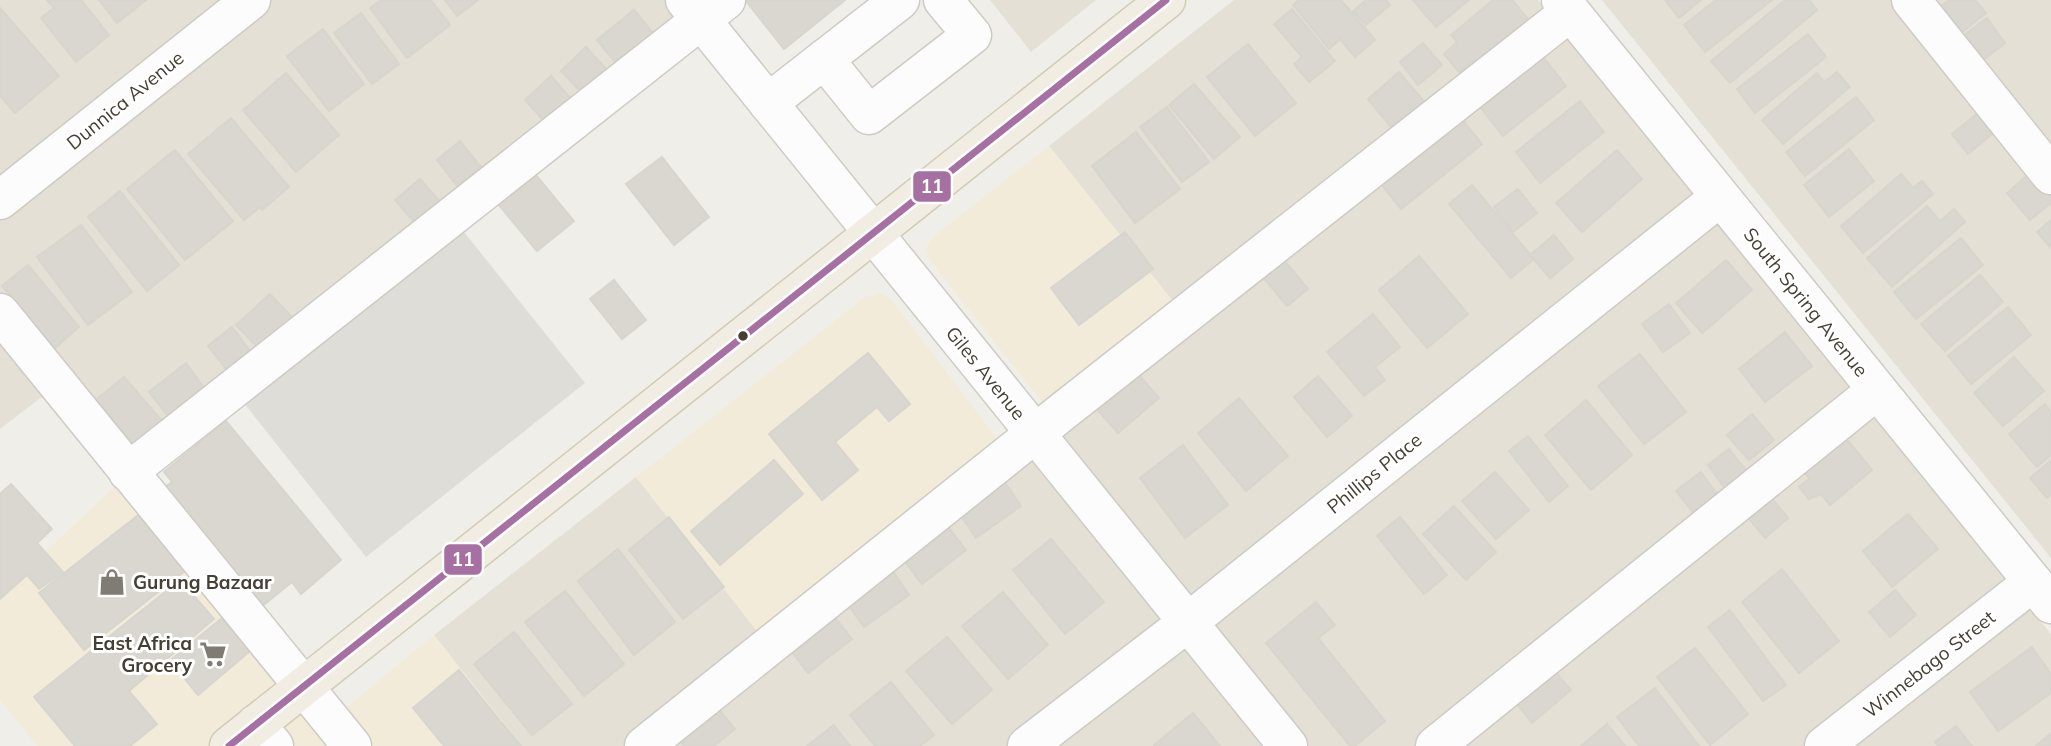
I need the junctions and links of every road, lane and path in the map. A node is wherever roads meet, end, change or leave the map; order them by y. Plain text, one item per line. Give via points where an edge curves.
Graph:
1 (251, 0) edge
2 (900, 0) edge
3 (943, 0) edge
4 (1166, 0) edge
5 (1911, 0) edge
6 (1566, 6) edge
7 (704, 7) edge
8 (824, 58) junction
9 (768, 103) junction
10 (2051, 175) edge
11 (1720, 197) junction
12 (0, 200) edge
13 (871, 233) junction
14 (0, 313) edge
15 (1877, 390) junction
16 (1035, 433) junction
17 (128, 472) junction
18 (2042, 593) edge
19 (1187, 623) junction
20 (304, 686) junction
21 (253, 739) edge
22 (352, 746) edge
23 (643, 746) edge
24 (1027, 746) edge
25 (1288, 746) edge
26 (1435, 746) edge
27 (1824, 746) edge

1 - 12 street, Dunnica Avenue
2 - 8 street
3 - 8 street via 972,34 869,115
4 - 13 main road
5 - 10 street
6 - 11 street, South Spring Avenue
6 - 16 street
7 - 9 street, Giles Avenue
7 - 17 street
8 - 9 street
9 - 13 street, Giles Avenue
11 - 15 street, South Spring Avenue
11 - 19 street, Phillips Place
13 - 16 street, Giles Avenue
13 - 20 main road
14 - 17 street
15 - 18 street, South Spring Avenue
15 - 26 street
16 - 19 street, Giles Avenue
16 - 23 street
17 - 20 street
18 - 27 street, Winnebago Street
19 - 24 street, Phillips Place
19 - 25 street, Giles Avenue
20 - 21 main road
20 - 22 street

